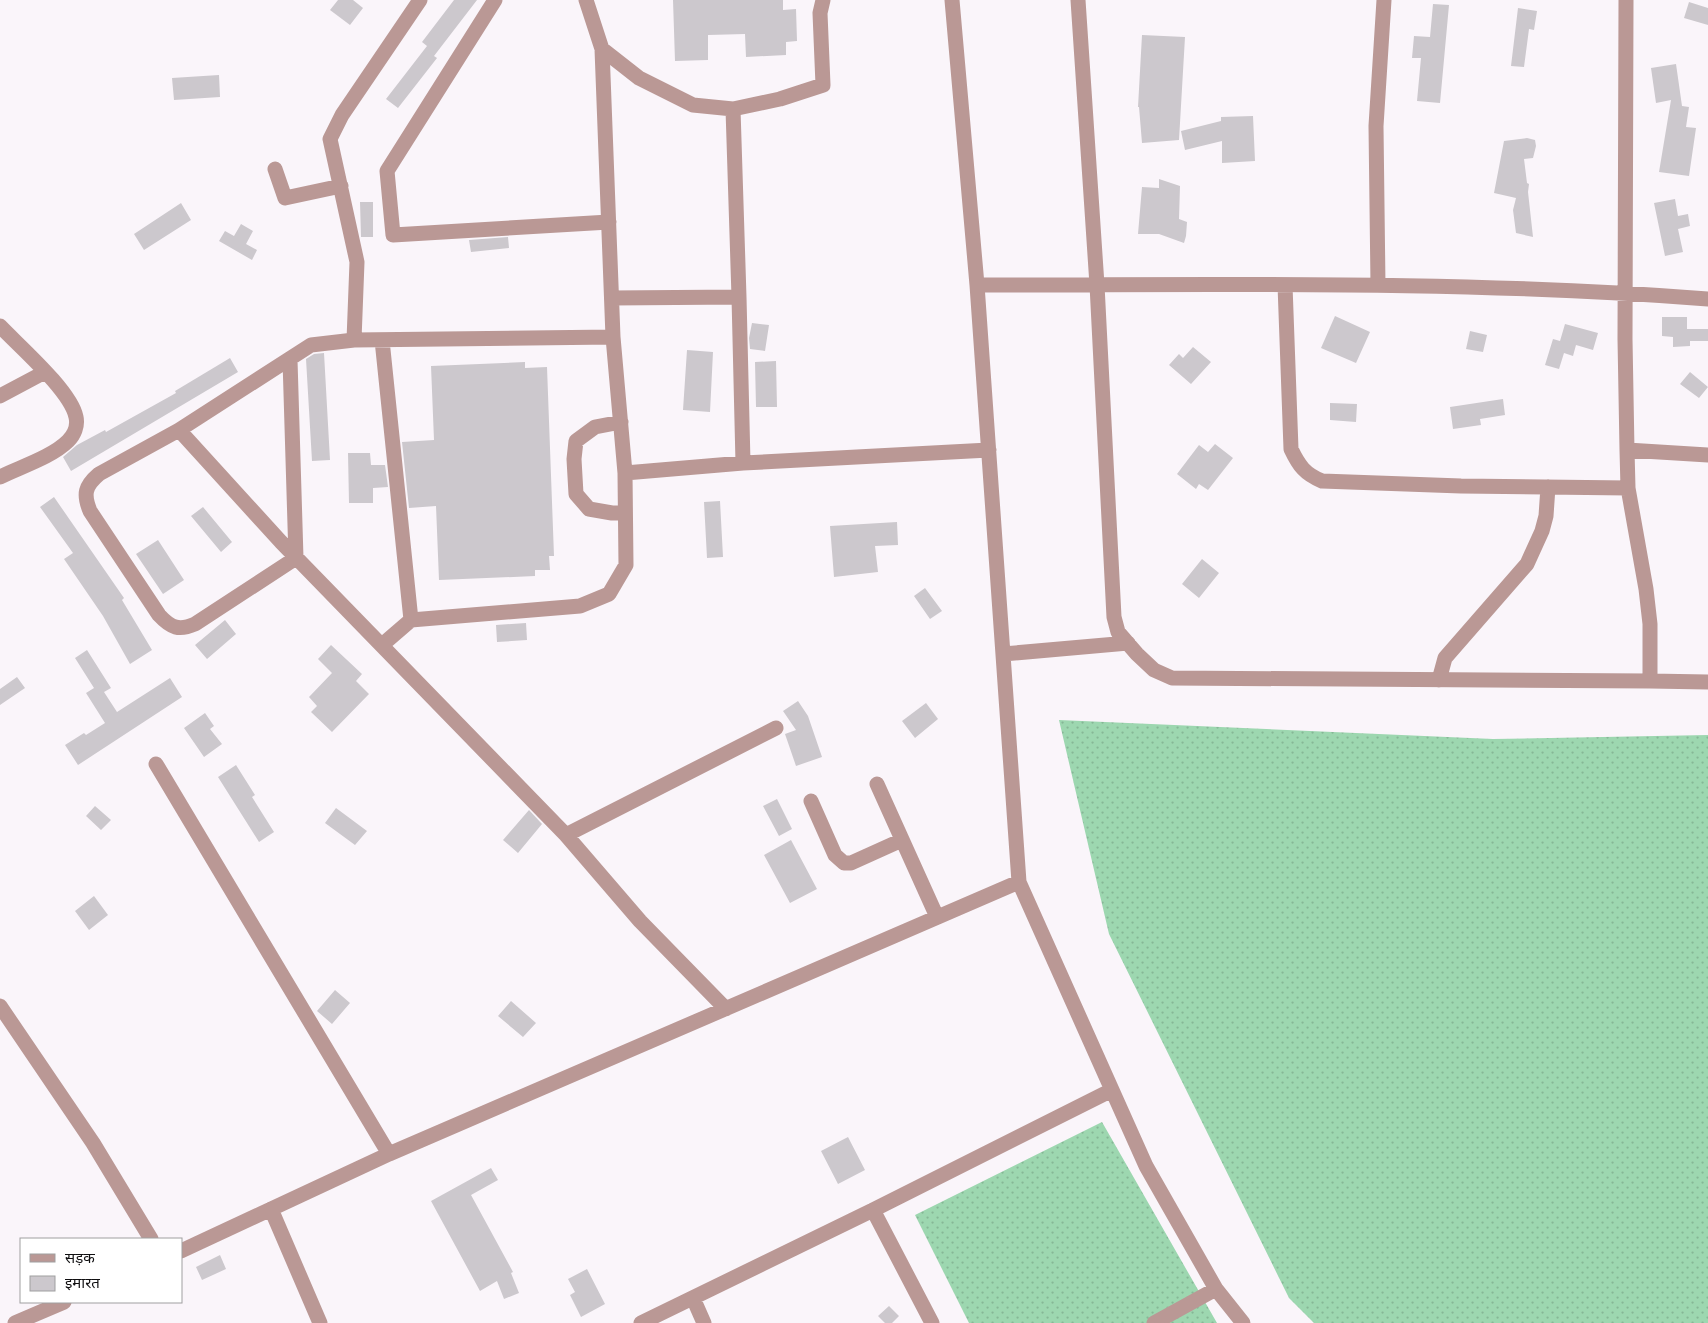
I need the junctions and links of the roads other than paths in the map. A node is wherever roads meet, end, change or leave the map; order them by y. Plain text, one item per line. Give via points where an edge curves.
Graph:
1 (495, 0) edge
2 (586, 0) edge
3 (823, 0) edge
4 (952, 0) edge
5 (1078, 0) edge
6 (1384, 0) edge
7 (1626, 0) edge
8 (414, 2) edge
9 (602, 49) junction
10 (733, 109) junction
11 (275, 169) dead end
12 (340, 186) junction
13 (609, 222) junction
14 (977, 285) junction
15 (1097, 285) junction
16 (1285, 285) junction
17 (1378, 285) junction
18 (1625, 292) junction
19 (739, 297) junction
20 (612, 298) junction
21 (1708, 299) edge
22 (0, 326) edge
23 (613, 337) junction
24 (354, 340) junction
25 (382, 340) junction
26 (290, 360) junction
27 (45, 372) junction
28 (0, 396) edge
29 (621, 422) junction
30 (179, 430) junction
31 (989, 450) junction
32 (1627, 450) junction
33 (1708, 455) edge
34 (743, 463) junction
35 (625, 473) junction
36 (0, 476) edge
37 (1548, 487) junction
38 (1628, 488) junction
39 (625, 512) junction
40 (296, 558) junction
41 (411, 620) junction
42 (1128, 643) junction
43 (382, 645) junction
44 (1003, 654) junction
45 (1439, 680) junction
46 (1650, 681) junction
47 (1708, 682) edge
48 (776, 728) dead end
49 (156, 764) dead end
50 (877, 784) dead end
51 (811, 801) dead end
52 (566, 834) junction
53 (902, 840) junction
54 (1019, 882) junction
55 (937, 917) junction
56 (0, 1006) edge
57 (726, 1009) junction
58 (1112, 1090) junction
59 (389, 1154) junction
60 (271, 1209) junction
61 (873, 1210) junction
62 (150, 1238) edge
63 (182, 1251) edge
64 (1216, 1289) junction
65 (693, 1298) junction
66 (62, 1303) edge
67 (15, 1323) edge
68 (320, 1323) edge
69 (641, 1323) edge
70 (704, 1323) edge
71 (932, 1323) edge
72 (1154, 1323) edge
73 (1243, 1323) edge

1 - 13 street via 387,171 393,234
2 - 9 street
3 - 10 street via 820,13 823,85
4 - 14 street
5 - 15 street
6 - 17 street via 1376,126
7 - 18 street
8 - 12 street via 330,139
9 - 10 street via 640,78 693,105
9 - 13 street
10 - 19 street
11 - 12 street via 285,198
12 - 24 street via 357,262
13 - 20 street
14 - 15 street
14 - 31 street
15 - 16 street
15 - 42 street via 1114,617 1118,632
16 - 17 street
16 - 37 street via 1291,450 1298,464 1310,476 1322,481
17 - 18 street
18 - 21 street
18 - 32 street
19 - 20 street
19 - 34 street
20 - 23 street
22 - 27 street
23 - 25 street
23 - 29 street
24 - 25 street
24 - 26 street via 312,345
25 - 41 street
26 - 30 street
26 - 40 street
27 - 28 street
27 - 36 street via 72,406 77,418 76,430 54,452
29 - 35 street
29 - 39 street via 595,427 576,441 574,459 576,494 589,509
30 - 40 street
30 - 40 street via 99,474 90,482 86,492 90,511 166,624 185,628 195,624
31 - 34 street
31 - 44 street
32 - 33 street
32 - 38 street
34 - 35 street
35 - 39 street
37 - 38 street
37 - 45 street via 1542,531 1527,564 1444,658
38 - 46 street via 1650,624
39 - 41 street via 626,565 609,594 580,606
40 - 43 street
41 - 43 street
42 - 44 street
42 - 45 street via 1154,670 1172,678
43 - 52 street
44 - 54 street
45 - 46 street
46 - 47 street
48 - 52 street
49 - 59 street
50 - 53 street
51 - 53 street via 835,856 844,863 851,863
52 - 57 street via 640,921
53 - 55 street
54 - 55 street
54 - 58 street
55 - 57 street
56 - 62 street via 93,1143
57 - 59 street
58 - 61 street
58 - 64 street via 1146,1166
59 - 60 street
60 - 63 street
60 - 68 street
61 - 65 street
61 - 71 street
64 - 72 street
64 - 73 street
65 - 69 street
65 - 70 street
66 - 67 street

